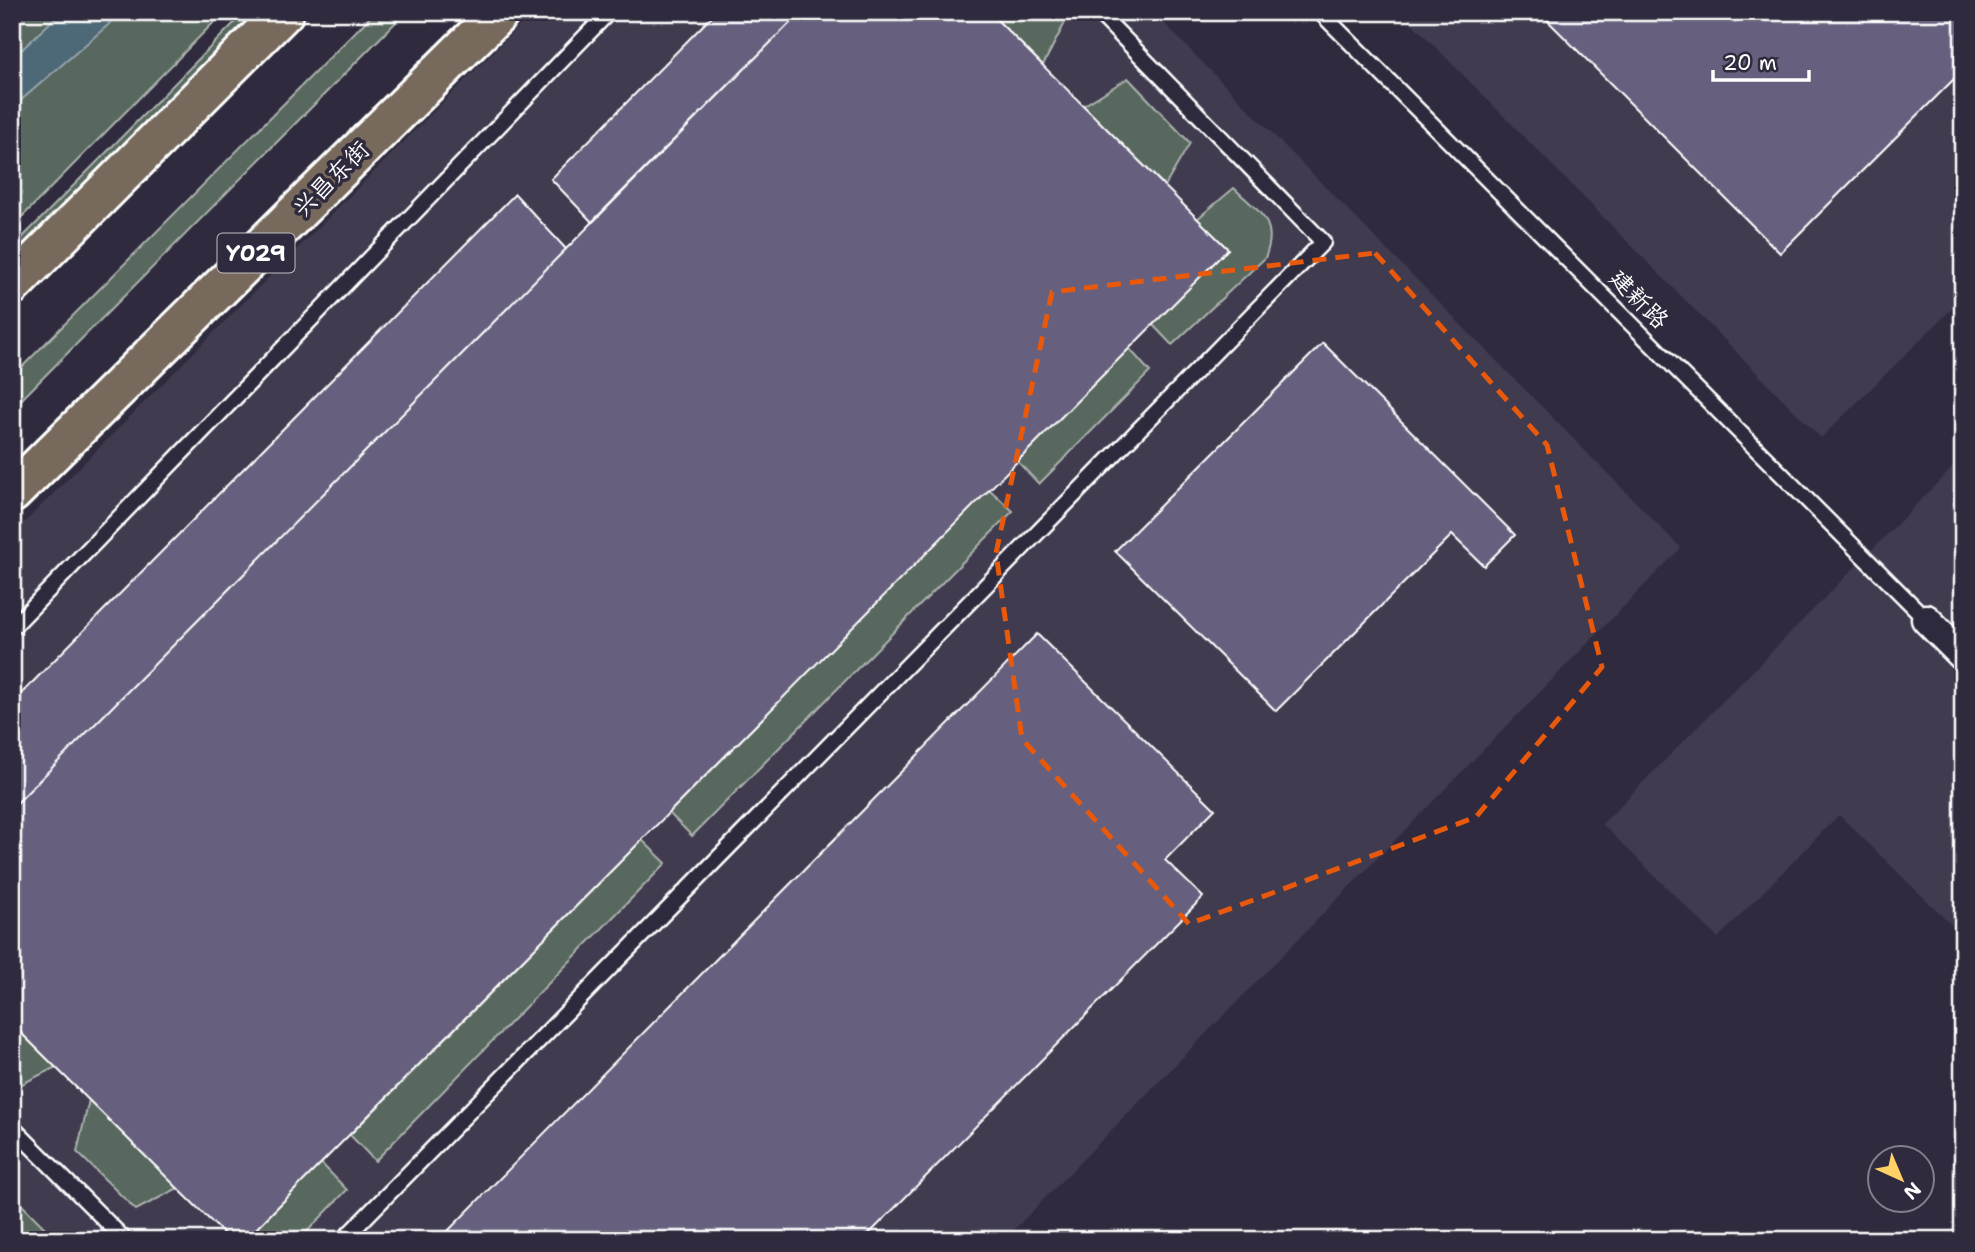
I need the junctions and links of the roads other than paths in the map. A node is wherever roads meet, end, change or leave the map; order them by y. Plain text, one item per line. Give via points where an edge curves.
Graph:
1 (284, 12) edge
2 (500, 12) edge
3 (609, 12) edge
4 (1098, 12) edge
5 (1320, 12) edge
6 (12, 285) edge
7 (12, 493) edge
8 (1926, 619) joint
9 (12, 628) edge
10 (1963, 656) edge
11 (12, 1127) edge
12 (125, 1240) edge
13 (344, 1240) edge

1 - 6 main road
2 - 7 main road, 兴昌东街 / Y029
3 - 9 lane
4 - 13 lane via 1323,242
5 - 8 lane, 建新路
8 - 10 street
11 - 12 lane

